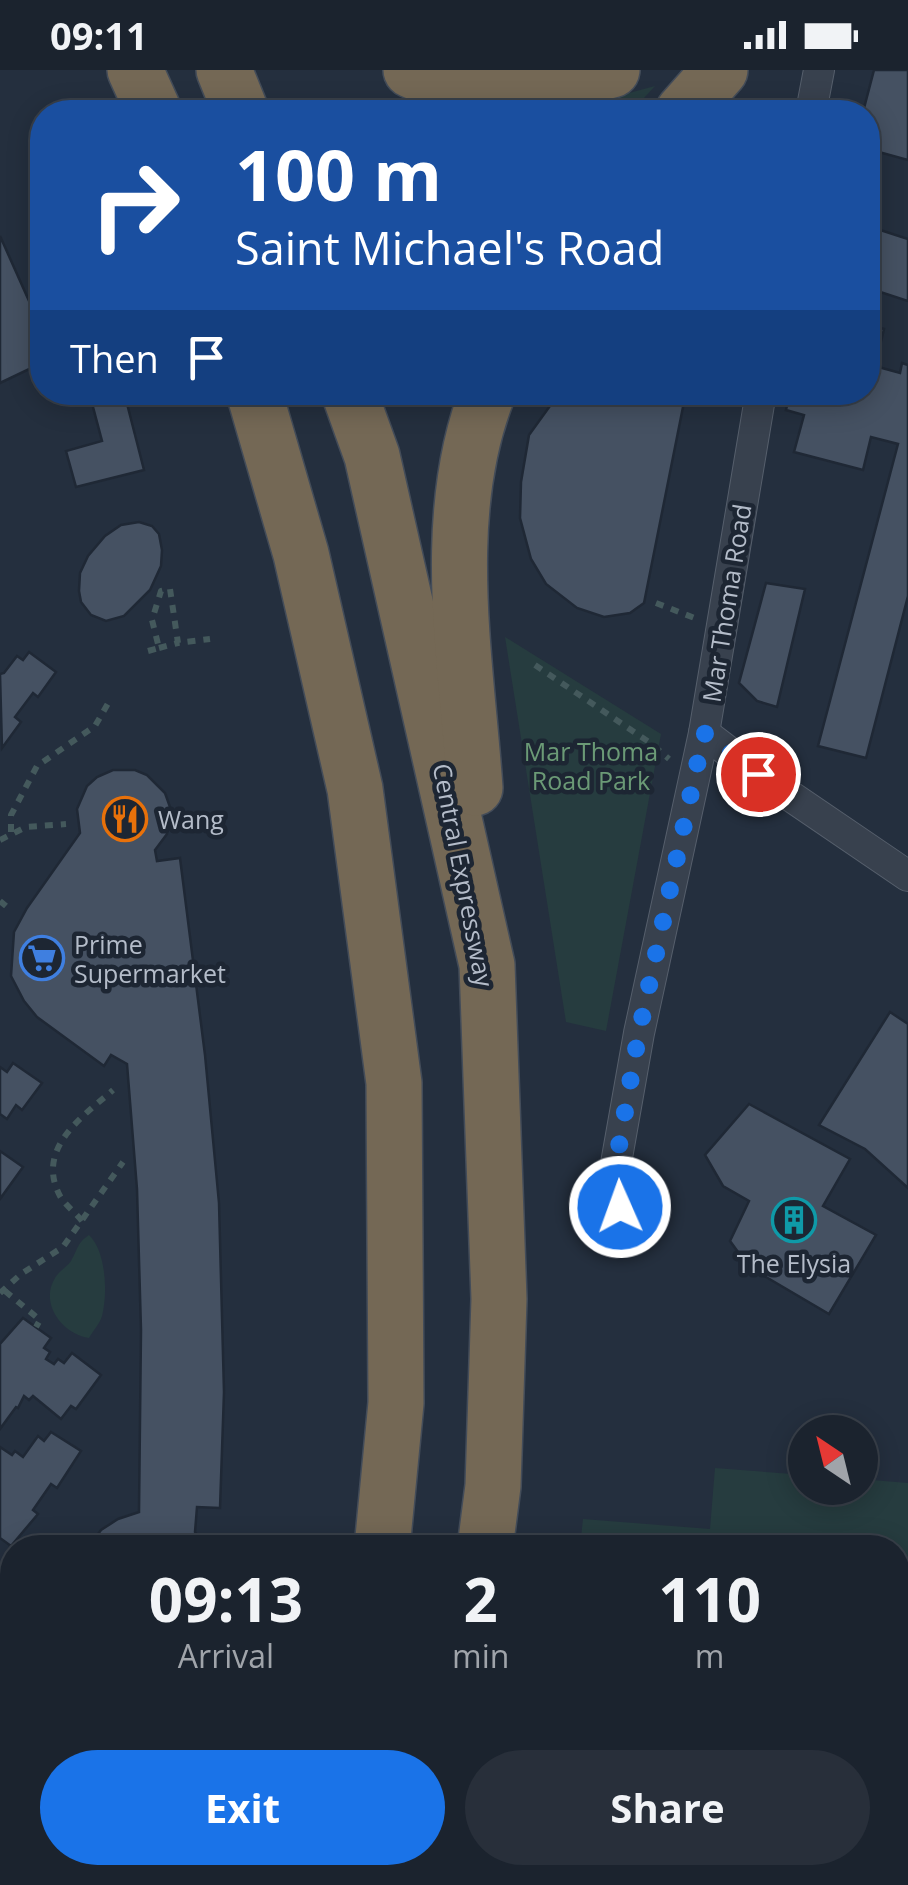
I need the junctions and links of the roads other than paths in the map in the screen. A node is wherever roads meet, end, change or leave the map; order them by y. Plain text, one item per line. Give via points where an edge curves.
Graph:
1 (134, 70) edge
2 (224, 70) edge
3 (411, 70) edge
4 (612, 70) edge
5 (720, 70) edge
6 (819, 70) edge
7 (148, 100) edge
8 (237, 100) edge
9 (694, 100) edge
10 (814, 100) edge
11 (258, 405) edge
12 (354, 405) edge
13 (483, 405) edge
14 (759, 405) edge
15 (704, 733) junction
16 (908, 876) edge
17 (487, 965) junction
18 (630, 1219) dead end
19 (383, 1535) edge
20 (487, 1535) edge

1 - 7 highway
2 - 8 highway
3 - 4 highway via 502,89 552,86
5 - 9 highway
6 - 10 street
11 - 19 highway via 301,554 355,789 394,1082 396,1404
12 - 17 highway, Central Expressway via 372,456
13 - 17 highway via 464,486 460,580
14 - 15 street, Mar Thoma Road
15 - 16 street
15 - 18 street, Mar Thoma Road via 612,1186
17 - 20 highway, Central Expressway via 499,1299

